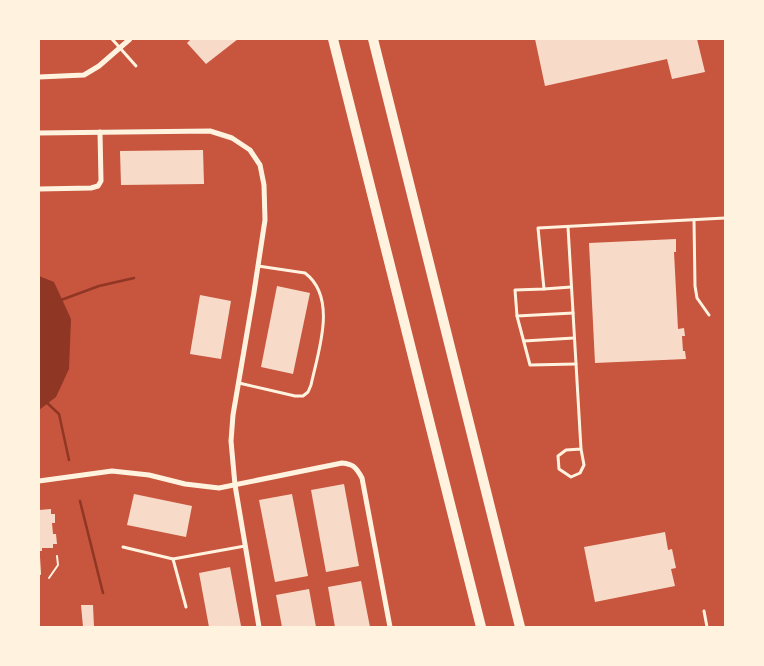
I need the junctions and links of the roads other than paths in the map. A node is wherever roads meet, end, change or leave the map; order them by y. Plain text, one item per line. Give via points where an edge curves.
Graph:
1 (112, 39) edge
2 (130, 39) edge
3 (333, 39) edge
4 (373, 39) edge
5 (120, 48) junction
6 (136, 66) dead end
7 (39, 76) edge
8 (100, 132) junction
9 (39, 133) edge
10 (39, 189) edge
11 (725, 218) edge
12 (694, 220) junction
13 (568, 227) junction
14 (258, 266) junction
15 (572, 287) junction
16 (544, 289) junction
17 (573, 313) junction
18 (709, 315) dead end
19 (517, 316) junction
20 (574, 338) junction
21 (524, 341) junction
22 (576, 364) junction
23 (239, 383) junction
24 (581, 449) junction
25 (39, 482) edge
26 (236, 485) junction
27 (246, 546) junction
28 (123, 547) dead end
29 (173, 559) junction
30 (186, 608) dead end
31 (704, 611) dead end
32 (260, 627) edge
33 (390, 627) edge
34 (481, 627) edge
35 (520, 627) edge
36 (707, 627) edge

1 - 5 lane
2 - 5 street
3 - 34 highway
4 - 35 highway
5 - 6 lane
5 - 7 street via 84,75
8 - 9 street
8 - 10 street via 101,181 98,186
8 - 14 street via 210,131 232,138 250,150 260,165 264,185 265,220
11 - 12 lane
12 - 13 lane
12 - 18 lane via 695,286 697,298
13 - 15 lane
13 - 16 lane via 538,228
14 - 23 street
14 - 23 lane via 305,274 311,278 318,289 325,317 311,385 303,396
15 - 16 lane
15 - 17 lane
16 - 19 lane via 515,290
17 - 19 lane
17 - 20 lane
19 - 21 lane
20 - 21 lane
20 - 22 lane
21 - 22 lane via 530,365
22 - 24 lane
23 - 26 street via 232,415 231,441
24 - 24 lane via 566,450 558,456 559,469 571,477 580,473 584,465
25 - 26 street via 112,471 219,488
26 - 27 street
26 - 33 street via 342,463 357,468 362,478
27 - 29 lane
27 - 32 street
28 - 29 lane
29 - 30 lane
31 - 36 lane

